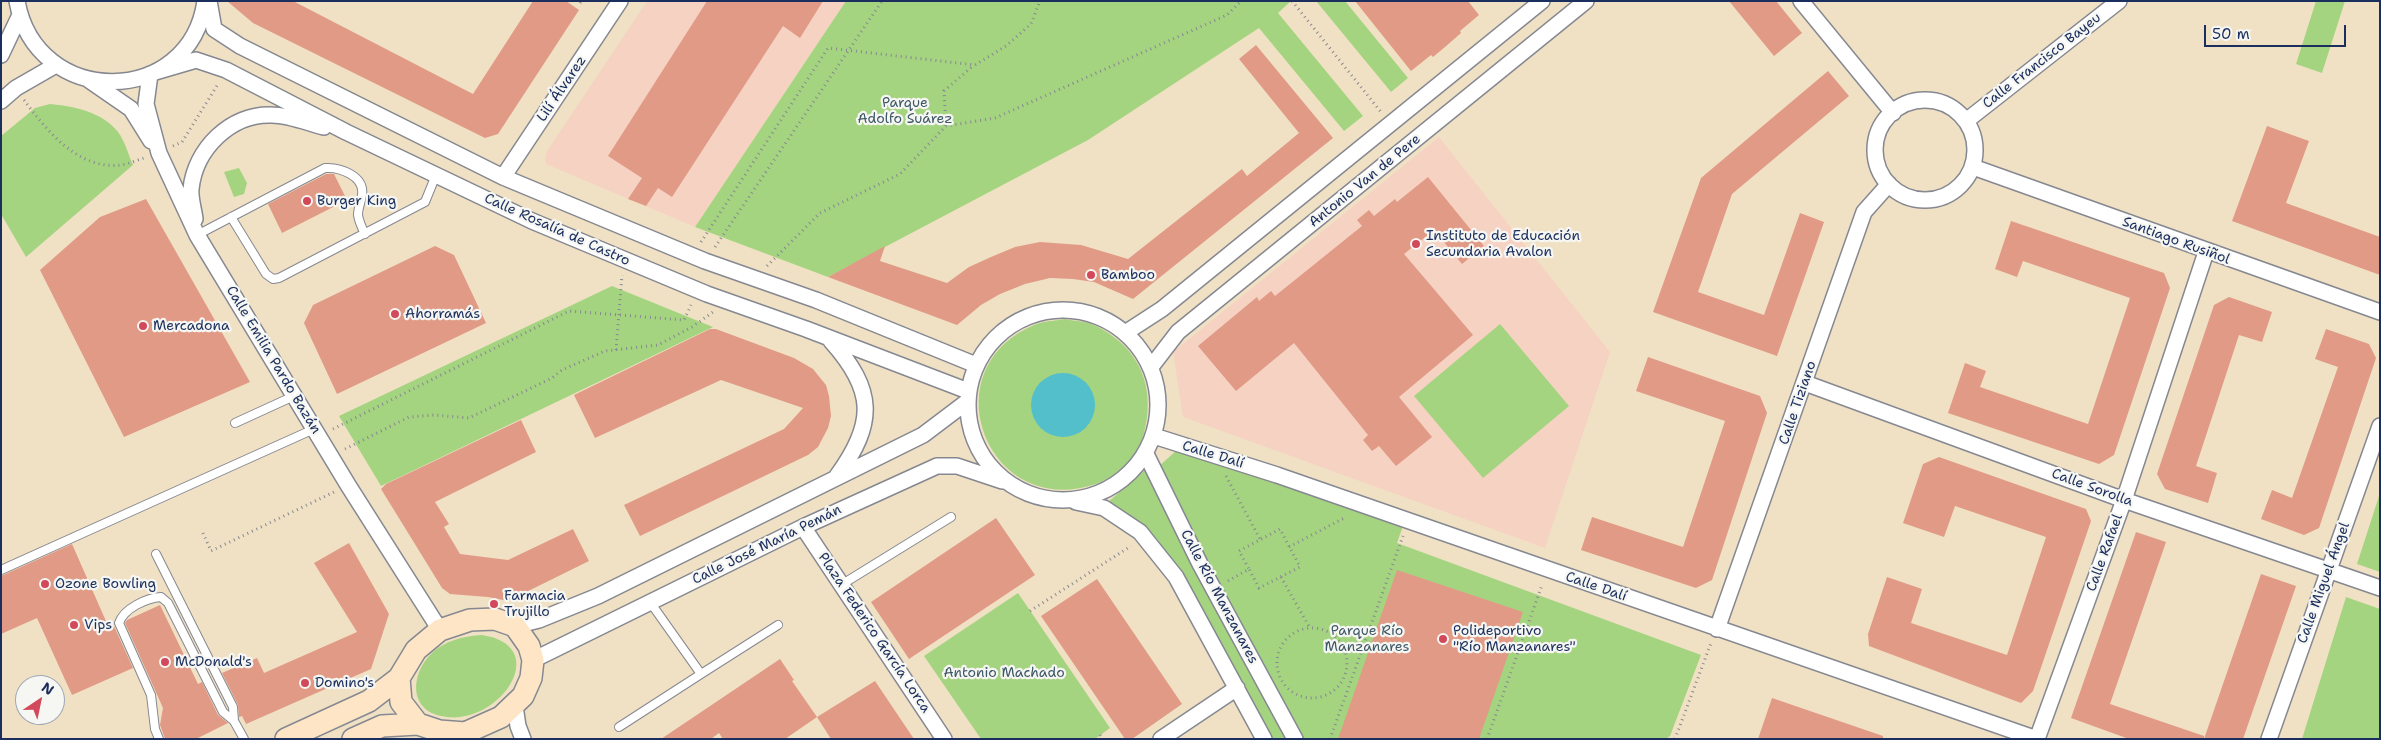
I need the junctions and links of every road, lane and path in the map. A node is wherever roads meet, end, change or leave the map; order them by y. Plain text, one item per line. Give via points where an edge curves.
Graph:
1 (17, 1) edge
2 (205, 1) edge
3 (209, 1) edge
4 (620, 1) edge
5 (882, 1) edge
6 (1040, 1) edge
7 (1241, 1) edge
8 (1292, 1) edge
9 (1542, 1) edge
10 (1586, 1) edge
11 (1801, 1) edge
12 (2119, 1) edge
13 (20, 16) junction
14 (848, 51) junction
15 (1, 55) edge
16 (56, 65) junction
17 (975, 65) junction
18 (226, 70) junction
19 (153, 73) junction
20 (89, 80) junction
21 (16, 88) junction
22 (1, 101) edge
23 (1892, 112) junction
24 (1966, 121) junction
25 (1391, 124) junction
26 (946, 126) junction
27 (346, 132) junction
28 (159, 153) junction
29 (1973, 167) junction
30 (436, 175) junction
31 (503, 177) junction
32 (1889, 184) junction
33 (232, 217) junction
34 (365, 234) junction
35 (197, 235) junction
36 (2206, 252) junction
37 (699, 258) junction
38 (624, 260) junction
39 (753, 278) junction
40 (698, 291) junction
41 (727, 302) junction
42 (2380, 312) edge
43 (618, 314) junction
44 (1125, 333) junction
45 (829, 338) junction
46 (616, 350) junction
47 (976, 365) junction
48 (1151, 367) junction
49 (1805, 383) junction
50 (294, 396) junction
51 (968, 396) junction
52 (234, 423) dead end
53 (2380, 426) edge
54 (316, 432) junction
55 (1154, 436) junction
56 (1146, 454) junction
57 (1213, 454) junction
58 (330, 456) junction
59 (836, 478) junction
60 (1007, 482) junction
61 (348, 485) junction
62 (1070, 500) junction
63 (2124, 500) junction
64 (1365, 506) junction
65 (951, 518) dead end
66 (1408, 521) junction
67 (803, 527) junction
68 (203, 533) dead end
69 (1144, 538) junction
70 (1260, 539) junction
71 (1289, 547) junction
72 (156, 554) dead end
73 (1250, 569) junction
74 (1, 570) edge
75 (1547, 570) junction
76 (2329, 570) junction
77 (1281, 576) junction
78 (841, 585) junction
79 (2380, 588) edge
80 (1214, 589) junction
81 (650, 602) junction
82 (1030, 610) dead end
83 (778, 625) dead end
84 (515, 626) junction
85 (1310, 628) junction
86 (1717, 629) junction
87 (440, 630) junction
88 (533, 660) junction
89 (701, 674) junction
90 (1345, 674) junction
91 (1352, 677) junction
92 (399, 678) junction
93 (1237, 688) junction
94 (515, 706) junction
95 (234, 721) junction
96 (418, 724) junction
97 (619, 727) dead end
98 (472, 736) edge
99 (160, 739) edge
100 (244, 739) edge
101 (286, 739) edge
102 (353, 739) edge
103 (523, 739) edge
104 (944, 739) edge
105 (1161, 739) edge
106 (1264, 739) edge
107 (1295, 739) edge
108 (1330, 739) edge
109 (1487, 739) edge
110 (1675, 739) edge
111 (2037, 739) edge
112 (2269, 739) edge

1 - 13 street
2 - 19 street via 193,37 176,57
3 - 31 street, Calle Rosalía de Castro via 214,28 240,46
4 - 31 street, Lilí Álvarez
5 - 14 path
6 - 17 path via 1031,24 1006,46
7 - 26 path via 1227,16 994,118
8 - 25 path
9 - 25 street, Antonio Van de Pere
10 - 48 street, Antonio Van de Pere via 1178,332
11 - 23 street
12 - 24 street, Calle Francisco Bayeu
13 - 15 street
13 - 16 street via 34,44
14 - 17 path
14 - 37 path
14 - 37 path via 828,48
16 - 20 street
16 - 21 street
17 - 26 path via 944,91
18 - 19 street, Calle Rosalía de Castro via 196,60
18 - 27 street, Calle Rosalía de Castro
18 - 28 path via 182,142
19 - 20 street, Calle Rosalía de Castro via 120,82
19 - 28 street, Calle Emilia Pardo Bazán via 146,104
20 - 28 street via 130,109
21 - 22 street
21 - 28 path via 40,121 65,147 96,163 122,165
23 - 24 street via 1921,100 1938,102 1954,109
23 - 32 street via 1880,127 1875,144 1876,160
24 - 29 street via 1976,151
25 - 44 street, Antonio Van de Pere via 1162,309
26 - 39 path via 900,174 820,212
27 - 30 street, Calle Rosalía de Castro
27 - 35 street via 272,115 253,117 228,127 211,142 194,174 191,190
28 - 35 street, Calle Emilia Pardo Bazán
29 - 32 street via 1965,182 1938,199 1906,196
29 - 36 street, Santiago Rusiñol
30 - 34 lane via 425,202
30 - 38 street, Calle Rosalía de Castro
31 - 37 street, Calle Rosalía de Castro
32 - 49 street, Calle Tiziano via 1864,212
33 - 34 lane via 266,274 273,278 279,278
33 - 34 lane via 325,168 333,168 343,170 360,184 363,193 358,213
33 - 35 lane
35 - 50 street, Calle Emilia Pardo Bazán
36 - 42 street, Santiago Rusiñol
36 - 63 street, Calle Rafael
37 - 39 street, Calle Rosalía de Castro
38 - 40 street, Calle Rosalía de Castro
38 - 43 path
39 - 47 street, Calle Rosalía de Castro
40 - 41 street, Calle Rosalía de Castro
40 - 43 path via 684,320
41 - 45 street, Calle Rosalía de Castro
41 - 46 path via 692,327 658,345
43 - 46 path
43 - 54 path via 569,311
44 - 47 street via 1103,318 1084,311 1045,311 1008,326 991,342
44 - 48 street via 1142,350
45 - 51 street, Calle Rosalía de Castro
45 - 59 street via 850,361 860,381 866,407 855,452
46 - 58 path via 605,351 562,370 552,378 469,418 408,417
47 - 51 street
48 - 55 street via 1158,394
49 - 63 street, Calle Sorolla
49 - 86 street, Calle Tiziano
50 - 52 lane
50 - 54 street, Calle Emilia Pardo Bazán
51 - 59 street via 923,435
51 - 60 street via 968,416 974,441 985,461
53 - 76 street, Calle Miguel Ángel
54 - 58 street, Calle Emilia Pardo Bazán
54 - 74 lane
55 - 56 street
55 - 57 street, Calle Dalí
56 - 62 street via 1112,488 1091,497
56 - 80 street, Calle Río Manzanares
57 - 64 street, Calle Dalí
57 - 70 path
58 - 61 street, Calle Emilia Pardo Bazán
59 - 84 street via 598,596 539,620
60 - 62 street via 1024,493 1044,499
60 - 67 street, Calle José María Pemán via 957,466 937,466
61 - 68 path via 211,552
61 - 87 street, Calle Emilia Pardo Bazán
62 - 69 street, Calle Río Manzanares via 1104,508
63 - 76 street, Calle Sorolla
63 - 111 street, Calle Rafael
64 - 66 street, Calle Dalí
64 - 71 path
65 - 78 lane
66 - 75 street, Calle Dalí
66 - 91 path
67 - 78 street, Plaza Federico García Lorca
67 - 81 street, Calle José María Pemán
69 - 82 path
69 - 93 street, Calle Río Manzanares via 1176,577
70 - 71 path via 1280,529
70 - 73 path via 1239,551
71 - 77 path via 1300,567
72 - 95 lane via 233,707
73 - 77 path via 1259,588
73 - 80 path
75 - 86 street, Calle Dalí
75 - 109 path
76 - 79 street, Calle Sorolla
76 - 112 street, Calle Miguel Ángel
77 - 85 path
78 - 104 street, Plaza Federico García Lorca
80 - 107 street, Calle Río Manzanares
81 - 88 street, Calle José María Pemán
81 - 89 lane
83 - 89 lane
84 - 87 street via 495,619 470,620
84 - 88 street via 529,646
85 - 90 path via 1325,630 1342,644 1346,654
85 - 90 path via 1293,634 1279,651 1277,661 1284,684 1299,694 1316,698 1337,687
86 - 110 path
86 - 111 street, Calle Dalí
87 - 92 street via 416,650
88 - 94 street via 531,678
89 - 97 lane
90 - 91 path
91 - 108 path
92 - 96 street via 402,702
92 - 101 street via 370,701
93 - 105 street
93 - 106 street, Calle Río Manzanares
94 - 98 street
94 - 103 street
95 - 99 lane via 223,712 168,604 161,597 153,598 126,612 119,623 151,695 155,729
95 - 100 lane
96 - 98 street
96 - 102 street via 382,726

